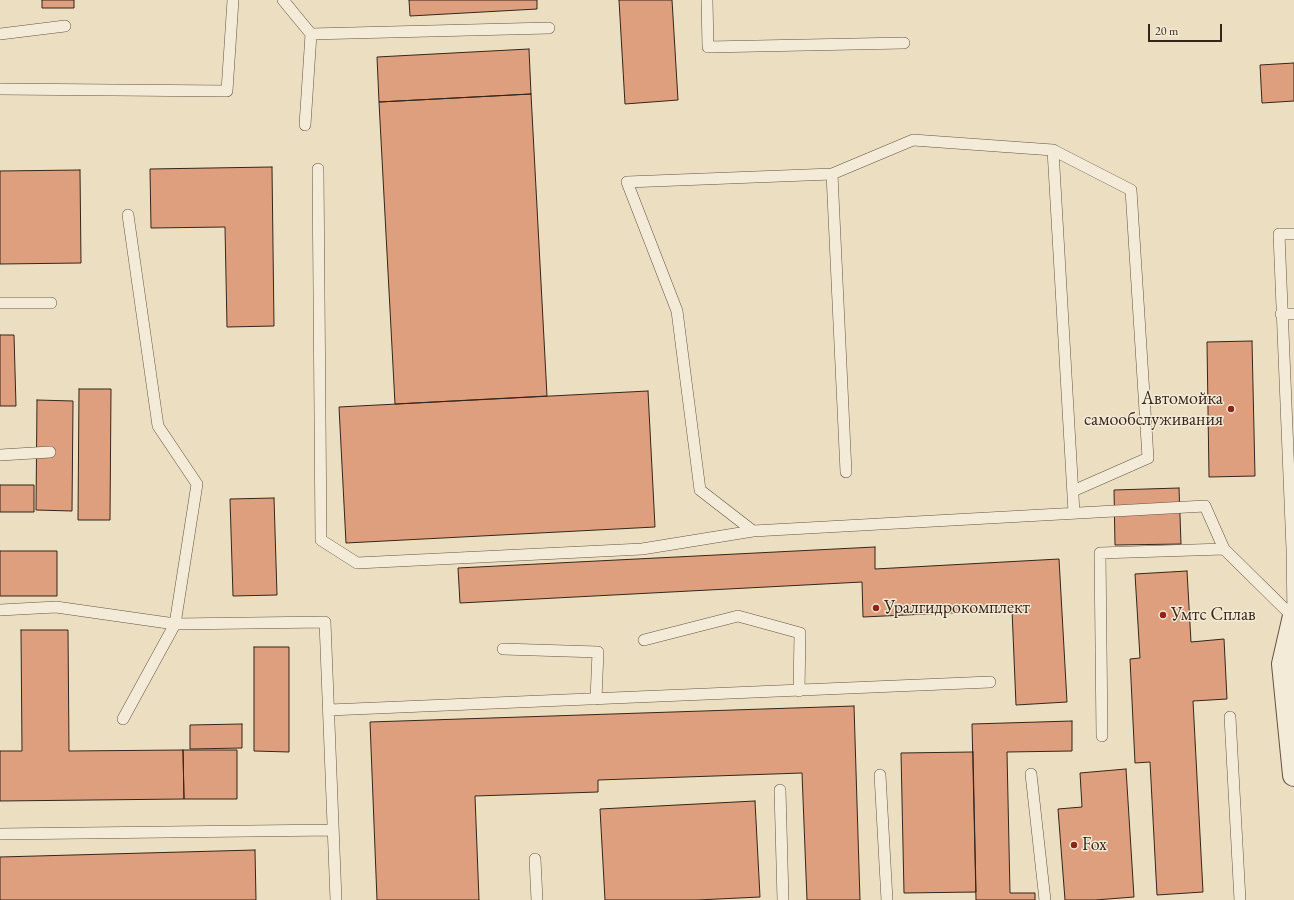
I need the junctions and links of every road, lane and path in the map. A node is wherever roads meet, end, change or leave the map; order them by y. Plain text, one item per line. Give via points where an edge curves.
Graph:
1 (233, 0) edge
2 (283, 0) edge
3 (707, 0) edge
4 (65, 26) dead end
5 (549, 28) dead end
6 (0, 34) edge
7 (311, 34) junction
8 (904, 43) dead end
9 (0, 89) edge
10 (305, 125) dead end
11 (1053, 150) junction
12 (318, 170) dead end
13 (832, 174) junction
14 (128, 215) dead end
15 (1294, 234) edge
16 (0, 303) edge
17 (51, 303) dead end
18 (1282, 314) junction
19 (1294, 314) edge
20 (50, 452) dead end
21 (0, 455) edge
22 (846, 472) dead end
23 (1073, 492) junction
24 (1074, 513) junction
25 (754, 531) junction
26 (1224, 548) junction
27 (0, 610) edge
28 (1293, 617) edge
29 (175, 624) junction
30 (644, 640) dead end
31 (503, 649) dead end
32 (990, 682) dead end
33 (799, 691) junction
34 (596, 699) junction
35 (328, 710) junction
36 (1230, 717) dead end
37 (124, 719) dead end
38 (1102, 736) dead end
39 (1031, 774) dead end
40 (880, 775) dead end
41 (1294, 775) edge
42 (780, 790) dead end
43 (334, 830) junction
44 (0, 834) edge
45 (535, 859) dead end
46 (336, 900) edge
47 (537, 900) edge
48 (783, 900) edge
49 (887, 900) edge
50 (1045, 900) edge
51 (1240, 900) edge

1 - 9 lane via 227,91
2 - 7 lane
3 - 8 lane via 708,47
4 - 6 lane
5 - 7 lane
7 - 10 lane
11 - 13 lane via 913,140
11 - 23 lane
11 - 23 lane via 1131,190 1148,458
12 - 25 lane via 321,540 357,563 642,549
13 - 22 lane
13 - 25 lane via 627,182 677,311 700,490
14 - 29 lane via 158,426 197,484
15 - 18 lane via 1279,234
16 - 17 lane
18 - 19 lane
18 - 28 lane
20 - 21 lane
23 - 24 lane
24 - 25 lane
24 - 26 lane via 1205,506
26 - 28 lane
26 - 38 lane via 1100,553
27 - 29 lane via 56,607
28 - 41 street via 1283,664
29 - 35 lane via 325,622
29 - 37 lane
30 - 33 lane via 738,616 800,633
31 - 34 lane via 598,652
32 - 33 lane
33 - 34 lane
34 - 35 lane
35 - 43 lane
36 - 51 lane
39 - 50 lane
40 - 49 lane
42 - 48 lane
43 - 44 lane
43 - 46 lane
45 - 47 lane

